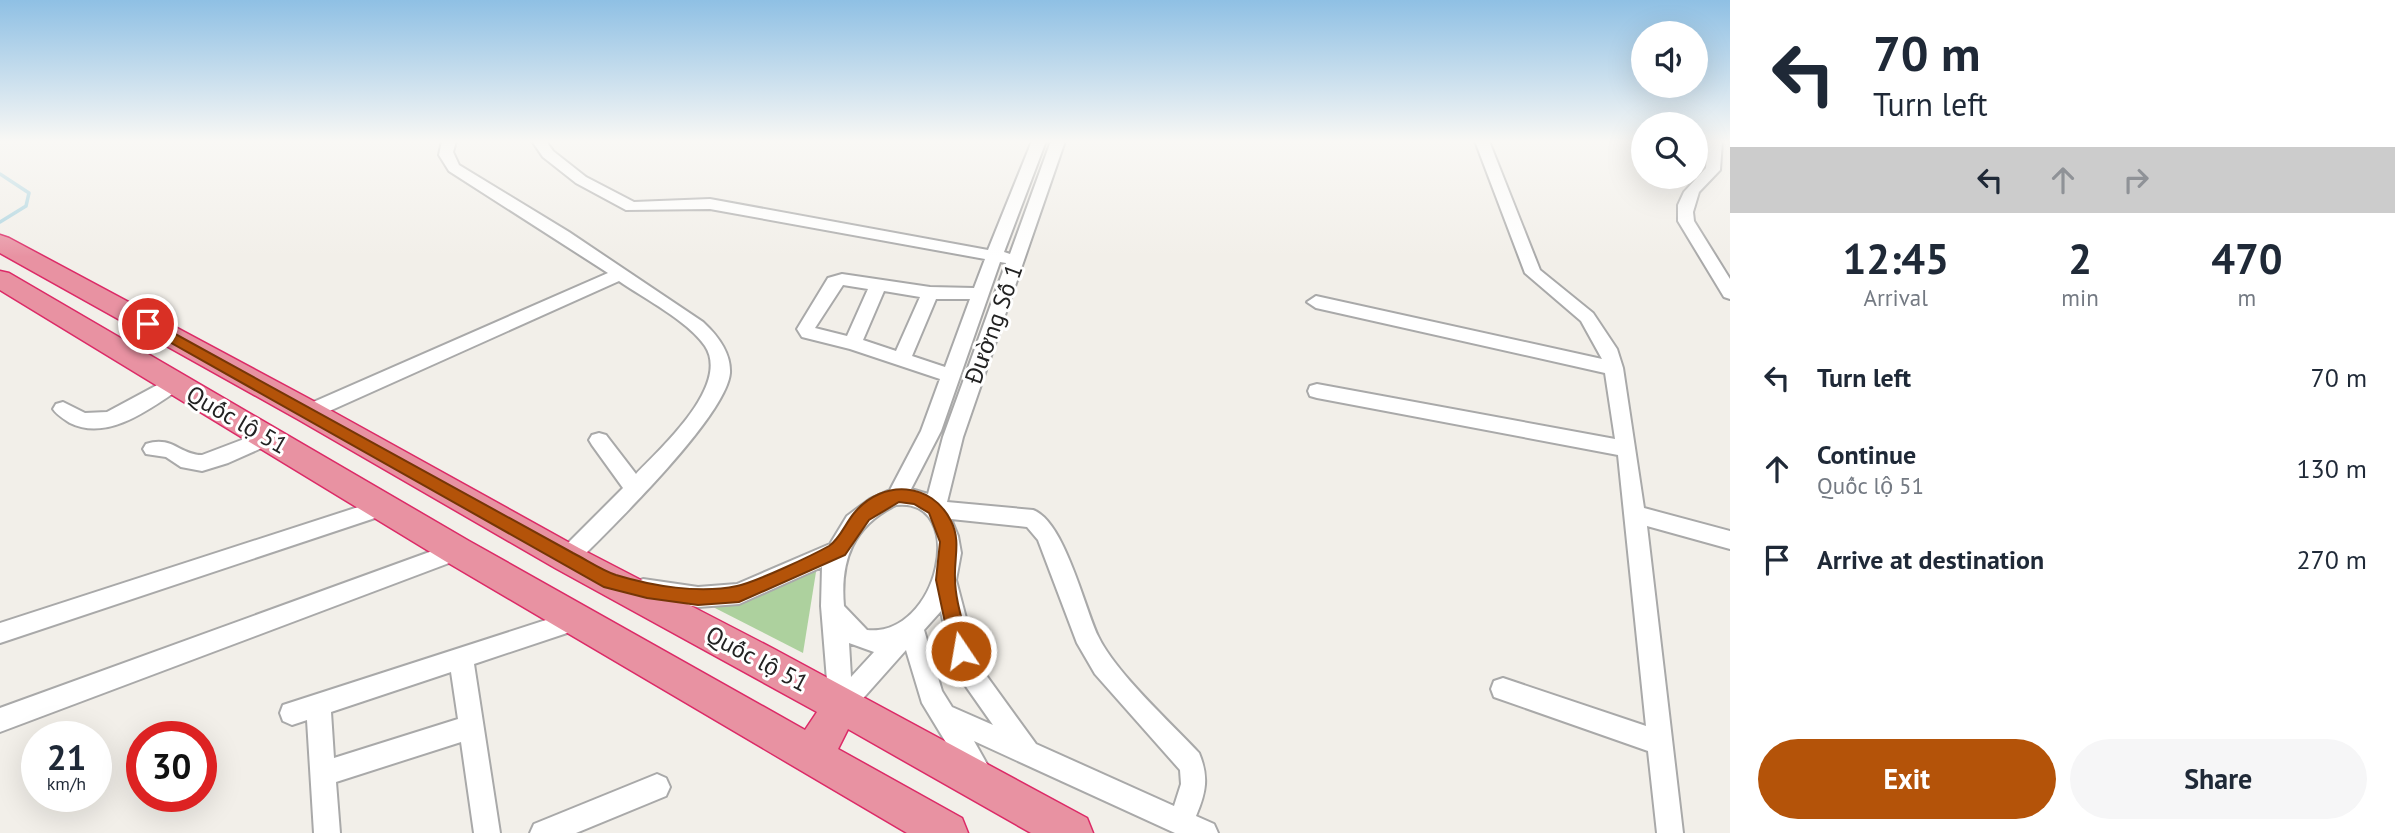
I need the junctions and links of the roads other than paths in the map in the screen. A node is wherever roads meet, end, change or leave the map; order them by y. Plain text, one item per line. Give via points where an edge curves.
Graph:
1 (473, 180) edge
2 (581, 180) edge
3 (1024, 180) edge
4 (1045, 180) edge
5 (1497, 180) edge
6 (1700, 180) edge
7 (0, 243) edge
8 (994, 256) junction
9 (1017, 260) junction
10 (621, 274) junction
11 (0, 279) edge
12 (878, 285) junction
13 (930, 293) junction
14 (1730, 293) edge
15 (980, 294) junction
16 (1316, 302) dead end
17 (853, 343) junction
18 (902, 358) junction
19 (1614, 368) junction
20 (951, 376) junction
21 (174, 383) junction
22 (1317, 391) dead end
23 (63, 409) dead end
24 (309, 412) junction
25 (268, 437) junction
26 (599, 440) dead end
27 (153, 449) dead end
28 (1626, 449) junction
29 (635, 489) junction
30 (898, 495) junction
31 (383, 507) junction
32 (935, 509) junction
33 (1633, 514) junction
34 (1730, 540) edge
35 (839, 550) junction
36 (457, 551) junction
37 (567, 558) junction
38 (945, 580) junction
39 (610, 581) junction
40 (832, 606) junction
41 (577, 620) junction
42 (912, 628) junction
43 (0, 632) edge
44 (461, 657) junction
45 (1503, 689) dead end
46 (318, 704) junction
47 (841, 705) junction
48 (292, 713) dead end
49 (941, 714) junction
50 (0, 720) edge
51 (472, 727) junction
52 (1661, 743) junction
53 (1029, 754) junction
54 (813, 755) junction
55 (323, 774) junction
56 (657, 787) dead end
57 (989, 789) junction
58 (1181, 821) junction
59 (327, 833) edge
60 (487, 833) edge
61 (542, 833) edge
62 (947, 833) edge
63 (1072, 833) edge
64 (1205, 833) edge
65 (1670, 833) edge

1 - 10 street
2 - 8 street via 631,207 710,204
3 - 8 street, Đường Số 1
4 - 9 street, Đường Số 1
5 - 19 street via 1533,273 1587,317 1608,349
6 - 14 street via 1687,199 1686,221
7 - 24 highway, Quốc lộ 51
8 - 9 street
8 - 15 street, Đường Số 1
9 - 32 street, Đường Số 1 via 953,437
10 - 24 street
10 - 29 street via 698,326 712,340 720,358 720,379 712,399
11 - 21 highway, Quốc lộ 51
12 - 13 street
12 - 17 street
12 - 17 street via 842,279 834,282 806,329 807,333
13 - 15 street
13 - 18 street
15 - 20 street, Đường Số 1
16 - 19 street
17 - 18 street
18 - 20 street
19 - 28 street
20 - 30 street, Đường Số 1 via 931,431
21 - 23 street via 109,418 83,419
21 - 25 highway, Quốc lộ 51
22 - 28 street
24 - 37 highway, Quốc lộ 51
25 - 27 street via 197,464 168,448
25 - 31 highway, Quốc lộ 51
26 - 29 street
28 - 33 street
29 - 37 street
30 - 32 street via 918,498
30 - 35 street via 862,515
31 - 36 highway, Quốc lộ 51
31 - 43 street
32 - 38 street via 949,542
32 - 58 street via 1033,519 1041,527 1102,666 1195,771 1196,782
33 - 34 street
33 - 52 street
35 - 39 street via 739,594 665,594
35 - 40 street via 831,579
36 - 41 highway, Quốc lộ 51
36 - 50 street
37 - 39 highway, Quốc lộ 51
38 - 42 street via 932,606
38 - 53 street via 968,670
39 - 47 highway, Quốc lộ 51
40 - 42 street via 847,627 865,640 888,639
40 - 47 street
41 - 44 street
41 - 54 highway, Quốc lộ 51
42 - 47 street
42 - 49 street via 923,674
44 - 46 street
44 - 51 street
45 - 52 street
46 - 48 street
46 - 55 street
47 - 54 highway
47 - 57 highway, Quốc lộ 51
49 - 53 street
49 - 57 street
51 - 55 street
51 - 60 street
52 - 65 street
53 - 58 street
54 - 62 highway, Quốc lộ 51
55 - 59 street
56 - 61 street
57 - 63 highway, Quốc lộ 51
58 - 64 street

